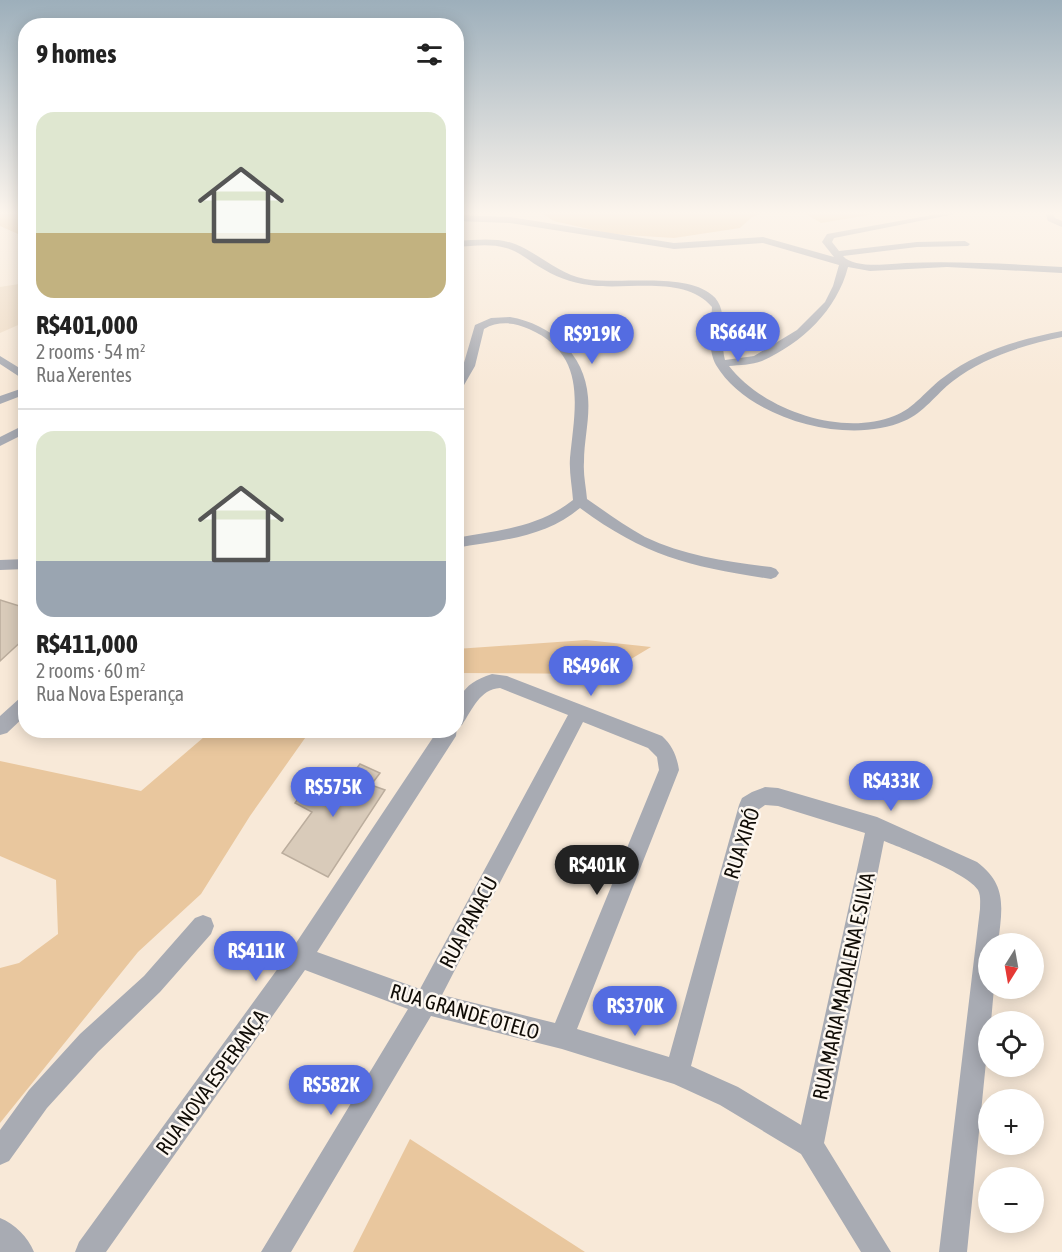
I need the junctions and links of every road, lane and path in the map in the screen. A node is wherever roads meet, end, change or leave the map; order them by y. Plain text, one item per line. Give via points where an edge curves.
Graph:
1 (551, 270) edge
2 (839, 270) edge
3 (1062, 334) edge
4 (0, 358) edge
5 (721, 364) junction
6 (18, 372) edge
7 (464, 374) edge
8 (18, 393) edge
9 (0, 400) edge
10 (18, 432) edge
11 (0, 442) edge
12 (580, 501) junction
13 (464, 542) edge
14 (18, 564) edge
15 (0, 565) edge
16 (771, 573) dead end
17 (464, 708) edge
18 (579, 712) junction
19 (444, 738) edge
20 (877, 827) junction
21 (203, 926) dead end
22 (300, 957) junction
23 (425, 1003) junction
24 (562, 1037) junction
25 (677, 1072) junction
26 (810, 1145) junction
27 (0, 1152) edge
28 (0, 1232) edge
29 (20, 1252) edge
30 (89, 1252) edge
31 (275, 1252) edge
32 (877, 1252) edge
33 (953, 1252) edge

1 - 5 street via 583,282 679,286 705,293 717,307
2 - 5 street via 838,286 829,303 801,332 757,359
3 - 5 street via 968,366 915,410 899,419 861,427 809,420 781,411 741,388
4 - 6 street
7 - 12 street via 476,333 485,324 506,320 531,326 568,354 577,366 582,388 577,462
8 - 9 street
10 - 11 street
12 - 13 street via 565,516 523,532
12 - 16 street via 623,531 663,551 713,565
14 - 15 street
17 - 18 street via 478,687 501,681
18 - 23 street, RUA PANACU
18 - 24 street via 655,742 669,759 669,770
19 - 22 street, RUA NOVA ESPERANÇA
20 - 25 street, RUA XIRÓ via 767,795 756,797 749,805
20 - 26 street, RUA MARIA MADALENA E SILVA
20 - 33 street, RUA XIRÓ via 970,869 984,880 990,892
21 - 27 street via 152,984 89,1043 38,1099
22 - 23 street, RUA GRANDE OTELO
22 - 30 street, RUA NOVA ESPERANÇA
23 - 24 street, RUA GRANDE OTELO
23 - 31 street, RUA PANACU
24 - 25 street, RUA GRANDE OTELO
25 - 26 street, RUA GRANDE OTELO via 729,1096
26 - 32 street, RUA GRANDE OTELO
28 - 29 street

